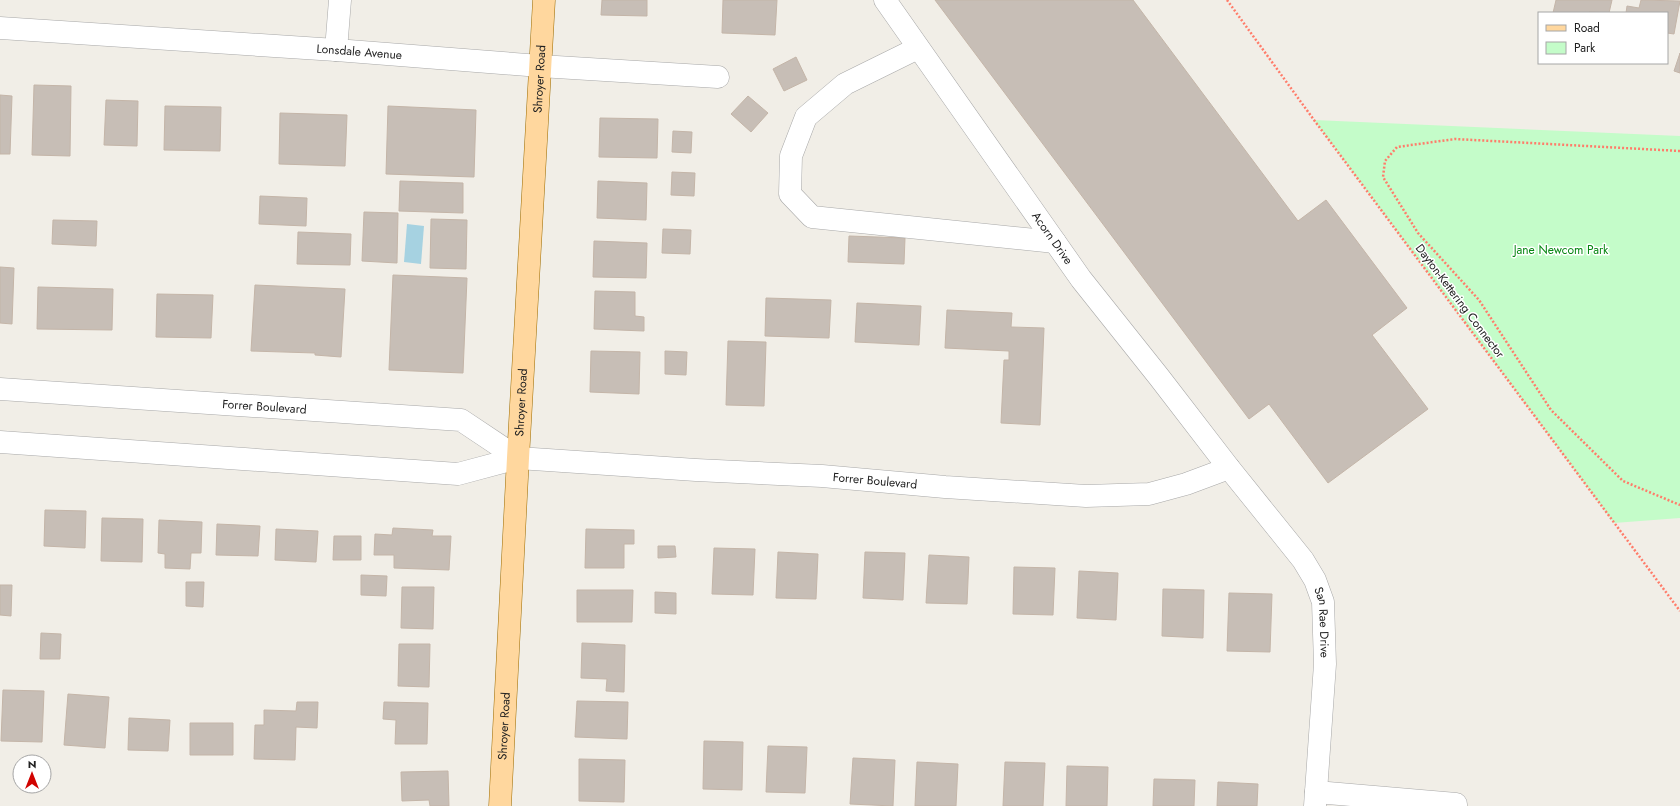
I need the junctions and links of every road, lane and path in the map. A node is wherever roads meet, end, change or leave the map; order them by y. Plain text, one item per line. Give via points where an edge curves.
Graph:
1 (340, 0) edge
2 (544, 0) edge
3 (886, 0) edge
4 (1228, 0) edge
5 (0, 28) edge
6 (918, 48) junction
7 (336, 50) junction
8 (540, 66) junction
9 (718, 77) dead end
10 (1680, 151) edge
11 (1055, 242) junction
12 (0, 389) edge
13 (0, 442) edge
14 (518, 458) junction
15 (1229, 468) junction
16 (1680, 505) edge
17 (1680, 611) edge
18 (1315, 799) edge
19 (500, 806) edge
20 (1456, 806) edge

1 - 7 street
2 - 8 main road, Shroyer Road
3 - 6 street, Acorn Drive
4 - 17 path, Dayton-Kettering Connector via 1314,120
5 - 7 street, Lonsdale Avenue
6 - 11 street, Acorn Drive
6 - 11 street via 845,84 806,117 791,156 790,194 812,217
7 - 8 street, Lonsdale Avenue
8 - 9 street, Lonsdale Avenue
8 - 14 main road, Shroyer Road
10 - 16 path via 1455,139 1397,147 1385,161 1383,178 1418,233 1479,300 1551,410 1623,481
11 - 15 street, Acorn Drive
12 - 14 street, Forrer Boulevard via 462,420
13 - 14 street, Forrer Boulevard via 458,474
14 - 15 street, Forrer Boulevard via 822,476 1086,496 1149,494
14 - 19 main road, Shroyer Road
15 - 18 street, San Rae Drive via 1303,560 1315,580 1323,602 1325,664
18 - 20 street

